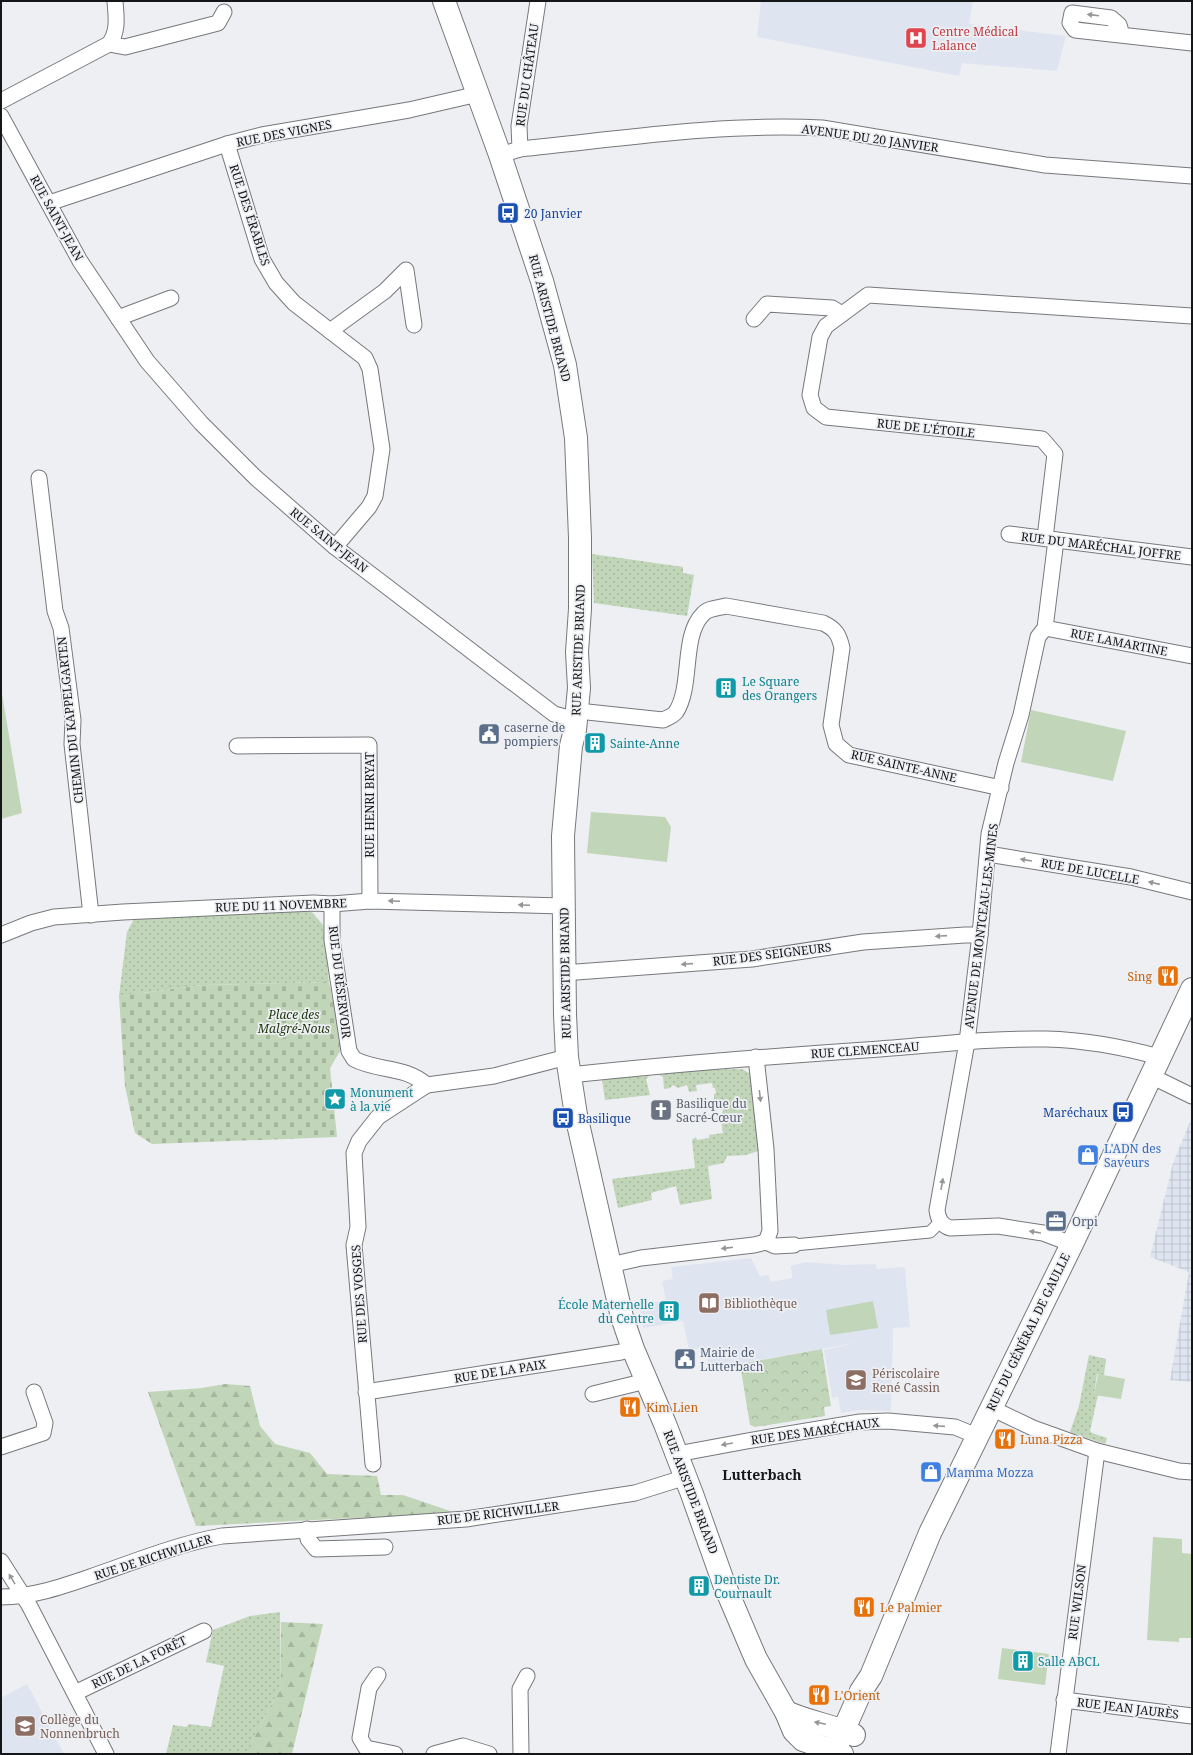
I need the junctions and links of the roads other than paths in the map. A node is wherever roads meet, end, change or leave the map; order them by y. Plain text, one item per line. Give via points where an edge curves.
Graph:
1 (115, 1) edge
2 (444, 1) edge
3 (538, 1) edge
4 (224, 12) dead end
5 (1122, 35) dead end
6 (1192, 43) edge
7 (109, 44) junction
8 (478, 94) junction
9 (1, 101) edge
10 (1, 116) edge
11 (228, 144) junction
12 (510, 152) junction
13 (1192, 176) edge
14 (49, 203) junction
15 (385, 291) junction
16 (171, 298) dead end
17 (411, 302) junction
18 (842, 314) junction
19 (1192, 316) edge
20 (118, 318) junction
21 (754, 319) dead end
22 (414, 325) dead end
23 (330, 331) junction
24 (38, 478) dead end
25 (1009, 534) dead end
26 (1050, 539) junction
27 (335, 547) junction
28 (1192, 557) edge
29 (1045, 628) junction
30 (1192, 656) edge
31 (577, 715) junction
32 (237, 746) dead end
33 (1000, 788) junction
34 (988, 854) junction
35 (1192, 892) edge
36 (370, 901) junction
37 (332, 904) junction
38 (563, 906) junction
39 (91, 914) junction
40 (1, 935) edge
41 (980, 935) junction
42 (563, 974) junction
43 (1192, 989) edge
44 (967, 1042) junction
45 (756, 1057) junction
46 (569, 1066) junction
47 (1155, 1067) junction
48 (427, 1085) junction
49 (1192, 1096) edge
50 (940, 1222) junction
51 (766, 1242) junction
52 (1072, 1244) junction
53 (794, 1245) joint
54 (610, 1265) junction
55 (633, 1349) junction
56 (646, 1381) junction
57 (34, 1392) dead end
58 (366, 1392) junction
59 (593, 1394) dead end
60 (991, 1408) junction
61 (976, 1436) junction
62 (1, 1447) edge
63 (1097, 1451) junction
64 (677, 1454) junction
65 (373, 1464) dead end
66 (1192, 1472) edge
67 (686, 1477) junction
68 (307, 1529) junction
69 (385, 1547) dead end
70 (1, 1561) edge
71 (24, 1596) junction
72 (1, 1597) edge
73 (204, 1631) dead end
74 (378, 1675) dead end
75 (527, 1676) dead end
76 (75, 1694) junction
77 (1064, 1700) junction
78 (1192, 1716) edge
79 (842, 1746) edge
80 (106, 1754) edge
81 (395, 1754) edge
82 (434, 1754) edge
83 (489, 1754) edge
84 (521, 1754) edge
85 (1058, 1754) edge

1 - 7 street via 116,31
2 - 8 main road, RUE ARISTIDE BRIAND
3 - 12 street, RUE DU CHÂTEAU via 519,126
4 - 7 street via 218,23 125,47
5 - 6 street
7 - 9 street
8 - 11 street, RUE DES VIGNES via 409,110 262,135
8 - 12 main road, RUE ARISTIDE BRIAND
10 - 14 street, RUE SAINT-JEAN
11 - 14 street, RUE DES VIGNES
11 - 23 street, RUE DES ÉRABLES via 262,258 276,283 294,303
12 - 13 street, AVENUE DU 20 JANVIER via 728,128 822,128 1060,167
12 - 31 main road, RUE ARISTIDE BRIAND via 563,357 576,438 580,538
14 - 20 street, RUE SAINT-JEAN via 80,261
15 - 17 street
15 - 17 street via 406,270
15 - 23 street
16 - 20 street
17 - 22 street
18 - 19 street, RUE DE L'ÉTOILE via 868,295
18 - 21 street via 832,308 768,304
18 - 26 street, RUE DE L'ÉTOILE via 826,326 820,337 810,395 814,408 826,417 1042,439 1055,454
20 - 27 street, RUE SAINT-JEAN via 147,361 201,423 256,478
23 - 27 street, RUE DES ÉRABLES via 365,358 370,369 382,449 375,496 369,507
24 - 39 street, CHEMIN DU KAPPELGARTEN via 55,611 61,628 73,720 72,744
25 - 26 street, RUE DU MARÉCHAL JOFFRE
26 - 28 street, RUE DU MARÉCHAL JOFFRE
26 - 29 street, AVENUE DE MONTCEAU-LES-MINES
27 - 31 street, RUE SAINT-JEAN via 554,714
29 - 30 street, RUE LAMARTINE
29 - 33 street, AVENUE DE MONTCEAU-LES-MINES via 1038,637 1021,715
31 - 33 street, RUE SAINTE-ANNE via 663,720 675,713 681,700 693,630 703,614 726,606 823,623 832,627 839,637 842,648 831,725 836,744 849,755
31 - 38 main road, RUE ARISTIDE BRIAND via 566,790
32 - 36 street, RUE HENRI BRYAT via 369,745
33 - 34 street, AVENUE DE MONTCEAU-LES-MINES via 989,834
35 -> 34 street, RUE DE LUCELLE via 1131,877
34 - 41 street, AVENUE DE MONTCEAU-LES-MINES
36 - 37 street, RUE DU 11 NOVEMBRE
38 -> 36 street, RUE DU 11 NOVEMBRE
37 - 39 street, RUE DU 11 NOVEMBRE
37 - 48 street, RUE DU RÉSERVOIR via 332,940 349,1051 354,1059 399,1070
38 - 42 main road, RUE ARISTIDE BRIAND
39 - 40 street, RUE DU 11 NOVEMBRE via 31,922
41 -> 42 street, RUE DES SEIGNEURS via 863,942 752,959
41 - 44 street, AVENUE DE MONTCEAU-LES-MINES
42 - 46 main road, RUE ARISTIDE BRIAND
43 - 47 main road, RUE DU GÉNÉRAL DE GAULLE
44 - 45 street, RUE CLEMENCEAU
44 - 47 street, RUE CLEMENCEAU via 1046,1039 1091,1043
50 -> 44 street, AVENUE DE MONTCEAU-LES-MINES via 937,1210
45 - 46 street, RUE CLEMENCEAU via 662,1065
45 -> 51 street via 766,1149 770,1231
46 - 48 street, RUE CLEMENCEAU
46 - 54 main road, RUE ARISTIDE BRIAND via 576,1115
47 - 49 street, RUE CLEMENCEAU
47 - 52 main road, RUE DU GÉNÉRAL DE GAULLE
48 - 58 street, RUE DES VOSGES via 378,1117 359,1140 354,1153 358,1227 354,1245
52 -> 50 street via 1044,1233 998,1226 950,1228
50 - 53 street via 930,1232
51 - 53 street via 775,1246
51 -> 54 street via 641,1258
52 - 60 main road, RUE DU GÉNÉRAL DE GAULLE
54 - 55 main road, RUE ARISTIDE BRIAND
55 - 56 main road, RUE ARISTIDE BRIAND
55 - 58 street, RUE DE LA PAIX
56 - 59 street
56 - 64 main road, RUE ARISTIDE BRIAND
57 - 62 street via 45,1423 43,1433
58 - 65 street, RUE DES VOSGES
60 - 61 main road, RUE DU GÉNÉRAL DE GAULLE
60 - 63 street via 1034,1428
61 -> 64 street, RUE DES MARÉCHAUX via 955,1428 894,1421 860,1422
61 - 79 main road, RUE DU GÉNÉRAL DE GAULLE via 930,1533 871,1676 861,1691
63 - 66 street
63 - 77 street, RUE WILSON
64 - 67 main road, RUE ARISTIDE BRIAND
67 - 68 street, RUE DE RICHWILLER via 635,1493 466,1519
67 - 79 main road, RUE ARISTIDE BRIAND via 724,1584 756,1659 786,1712 805,1720
68 - 69 street via 308,1539 316,1549
68 - 71 street, RUE DE RICHWILLER via 196,1540 53,1590
71 -> 70 street
71 - 72 street, RUE DE RICHWILLER
71 - 76 street
73 - 76 street, RUE DE LA FORÊT
74 - 81 street via 369,1688 360,1738 366,1748
75 - 84 street via 520,1689
76 - 80 street
77 - 78 street, RUE JEAN JAURÈS
77 - 85 street, RUE WILSON
82 - 83 street via 463,1746

